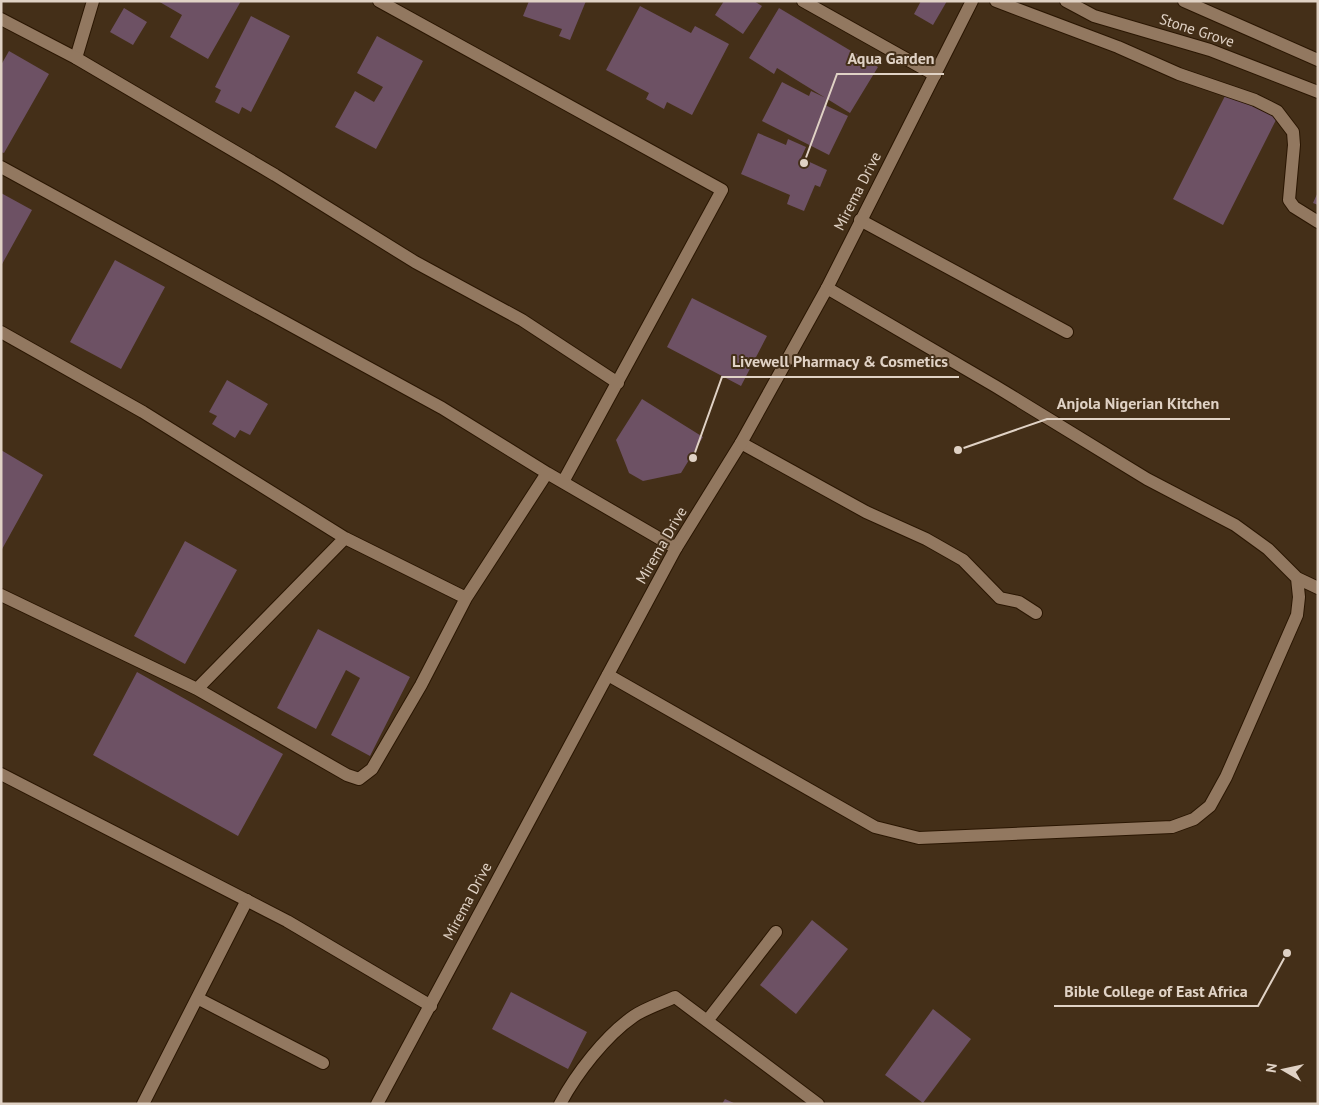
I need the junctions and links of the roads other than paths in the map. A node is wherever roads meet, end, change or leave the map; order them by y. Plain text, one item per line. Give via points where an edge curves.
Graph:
1 (93, 1) edge
2 (379, 1) edge
3 (803, 1) edge
4 (972, 1) edge
5 (996, 1) edge
6 (1066, 1) edge
7 (1184, 1) edge
8 (1, 19) edge
9 (76, 58) junction
10 (1318, 60) edge
11 (935, 75) junction
12 (1318, 92) edge
13 (1, 166) edge
14 (860, 220) junction
15 (1318, 222) edge
16 (827, 288) junction
17 (1, 332) edge
18 (1067, 332) dead end
19 (618, 383) junction
20 (741, 443) junction
21 (547, 473) junction
22 (563, 482) junction
23 (345, 538) junction
24 (676, 548) junction
25 (1297, 578) junction
26 (1318, 588) edge
27 (1, 595) edge
28 (466, 598) junction
29 (1036, 613) dead end
30 (608, 675) junction
31 (197, 689) junction
32 (1, 774) edge
33 (247, 900) junction
34 (776, 932) dead end
35 (197, 998) junction
36 (431, 1006) junction
37 (707, 1021) junction
38 (323, 1063) dead end
39 (143, 1104) edge
40 (376, 1104) edge
41 (560, 1104) edge
42 (818, 1104) edge

1 - 9 street
2 - 19 street via 722,190
3 - 11 street
4 - 11 street, Mirema Drive
5 - 15 street via 1179,74 1256,100 1277,111 1293,132 1289,200 1294,207
6 - 12 street, Stone Grove via 1094,16 1210,50
7 - 10 street
8 - 9 street
9 - 19 street via 415,262 522,320
11 - 14 street, Mirema Drive
13 - 21 street via 434,404
14 - 16 street, Mirema Drive
14 - 18 street
16 - 20 street, Mirema Drive
16 - 25 street via 1147,479 1235,525 1268,549
17 - 23 street via 143,412
19 - 22 street
20 - 24 street, Mirema Drive
20 - 29 street via 866,512 963,560 1000,598 1019,602
21 - 22 street
21 - 28 street
22 - 24 street
23 - 28 street
23 - 31 street
24 - 30 street, Mirema Drive
25 - 26 street
25 - 30 street via 1297,616 1226,777 1210,806 1194,819 1172,827 918,838 895,833 874,826
27 - 31 street
28 - 31 street via 372,769 359,780
30 - 36 street, Mirema Drive via 530,815
32 - 33 street
33 - 35 street
33 - 36 street
34 - 37 street
35 - 38 street
35 - 39 street
36 - 40 street, Mirema Drive
37 - 41 street via 676,997 634,1016 573,1079
37 - 42 street

